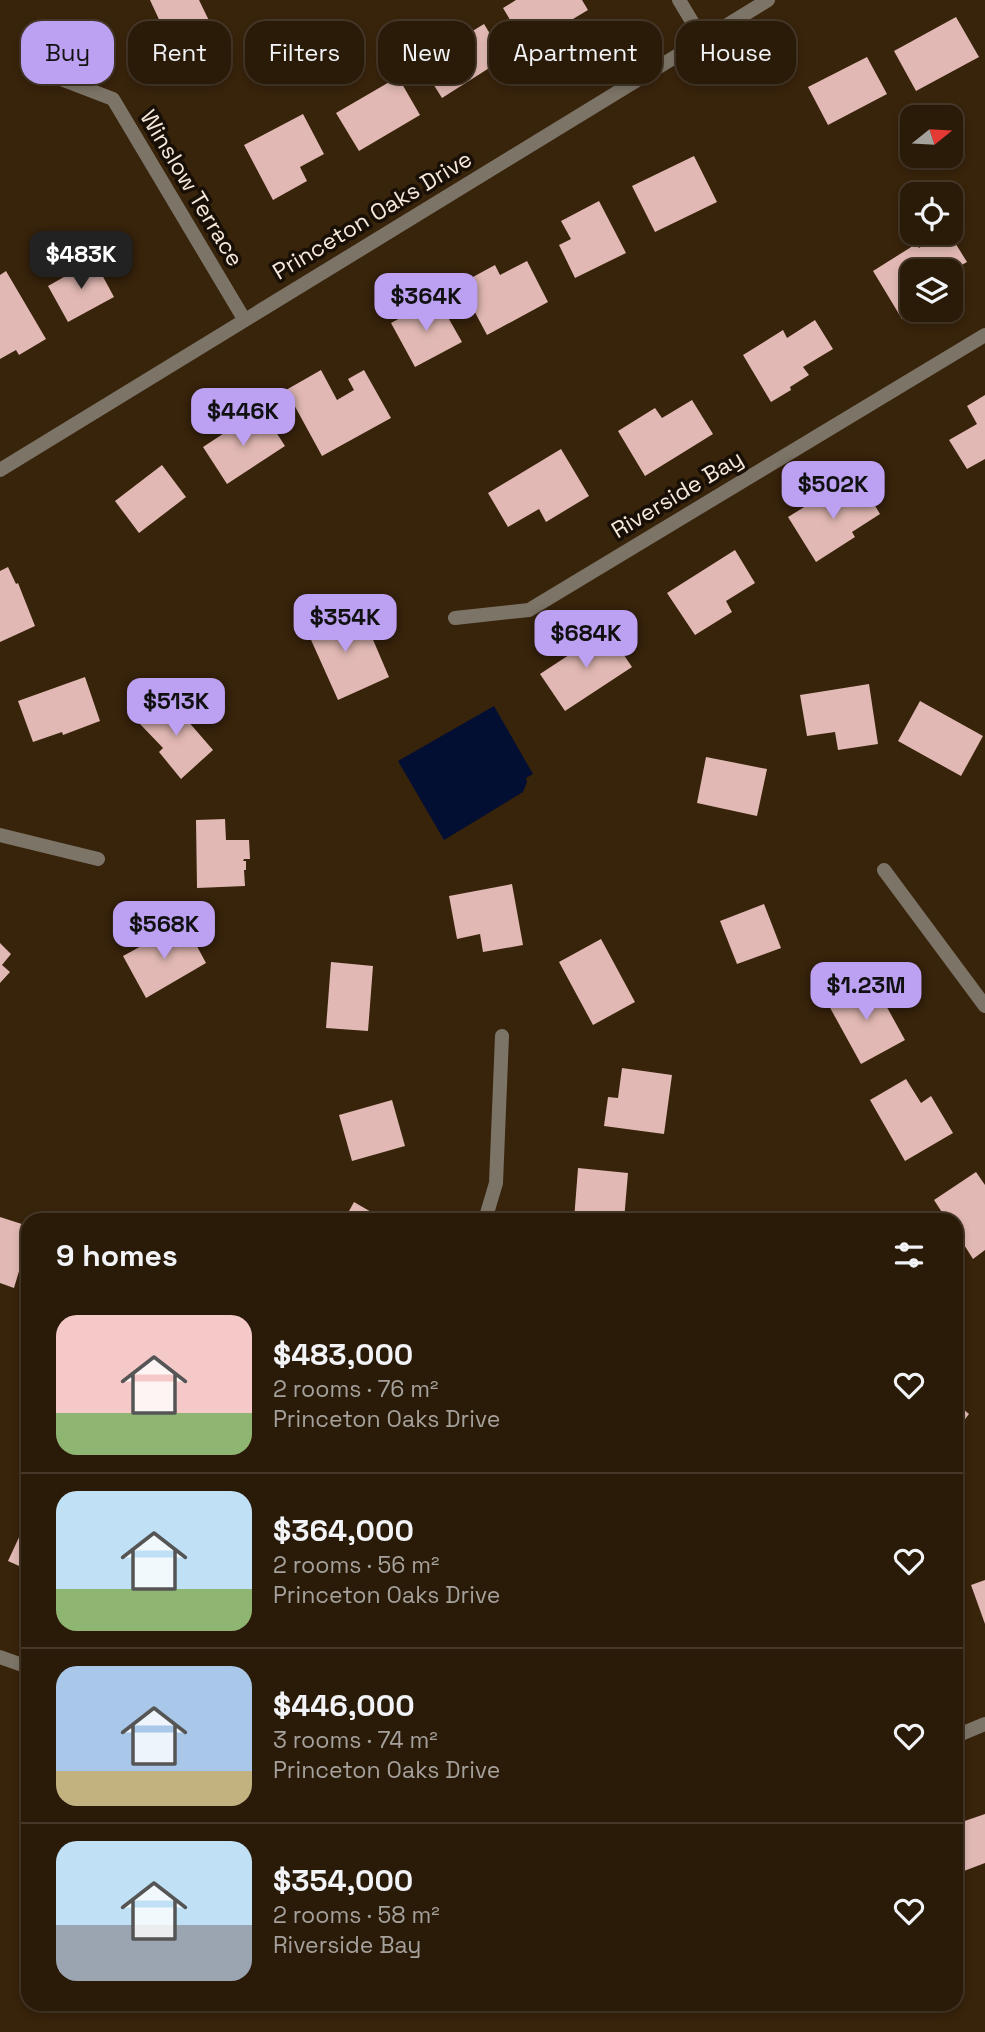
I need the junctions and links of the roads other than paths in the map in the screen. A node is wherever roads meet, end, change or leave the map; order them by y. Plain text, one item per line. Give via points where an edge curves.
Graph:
1 (679, 0) edge
2 (768, 0) edge
3 (692, 21) edge
4 (734, 21) edge
5 (676, 56) edge
6 (74, 84) edge
7 (244, 319) junction
8 (985, 335) edge
9 (0, 470) edge
10 (455, 618) dead end
11 (0, 835) edge
12 (98, 859) dead end
13 (884, 870) dead end
14 (985, 1006) edge
15 (502, 1036) dead end
16 (487, 1213) edge
17 (0, 1657) edge
18 (21, 1664) edge
19 (985, 1724) edge
20 (963, 1733) edge

1 - 3 street
2 - 4 street, Princeton Oaks Drive
5 - 7 street, Princeton Oaks Drive
6 - 7 street, Winslow Terrace via 113,99
7 - 9 street, Princeton Oaks Drive
8 - 10 street, Riverside Bay via 529,610
11 - 12 street
13 - 14 street
15 - 16 street via 496,1183
17 - 18 street
19 - 20 street

